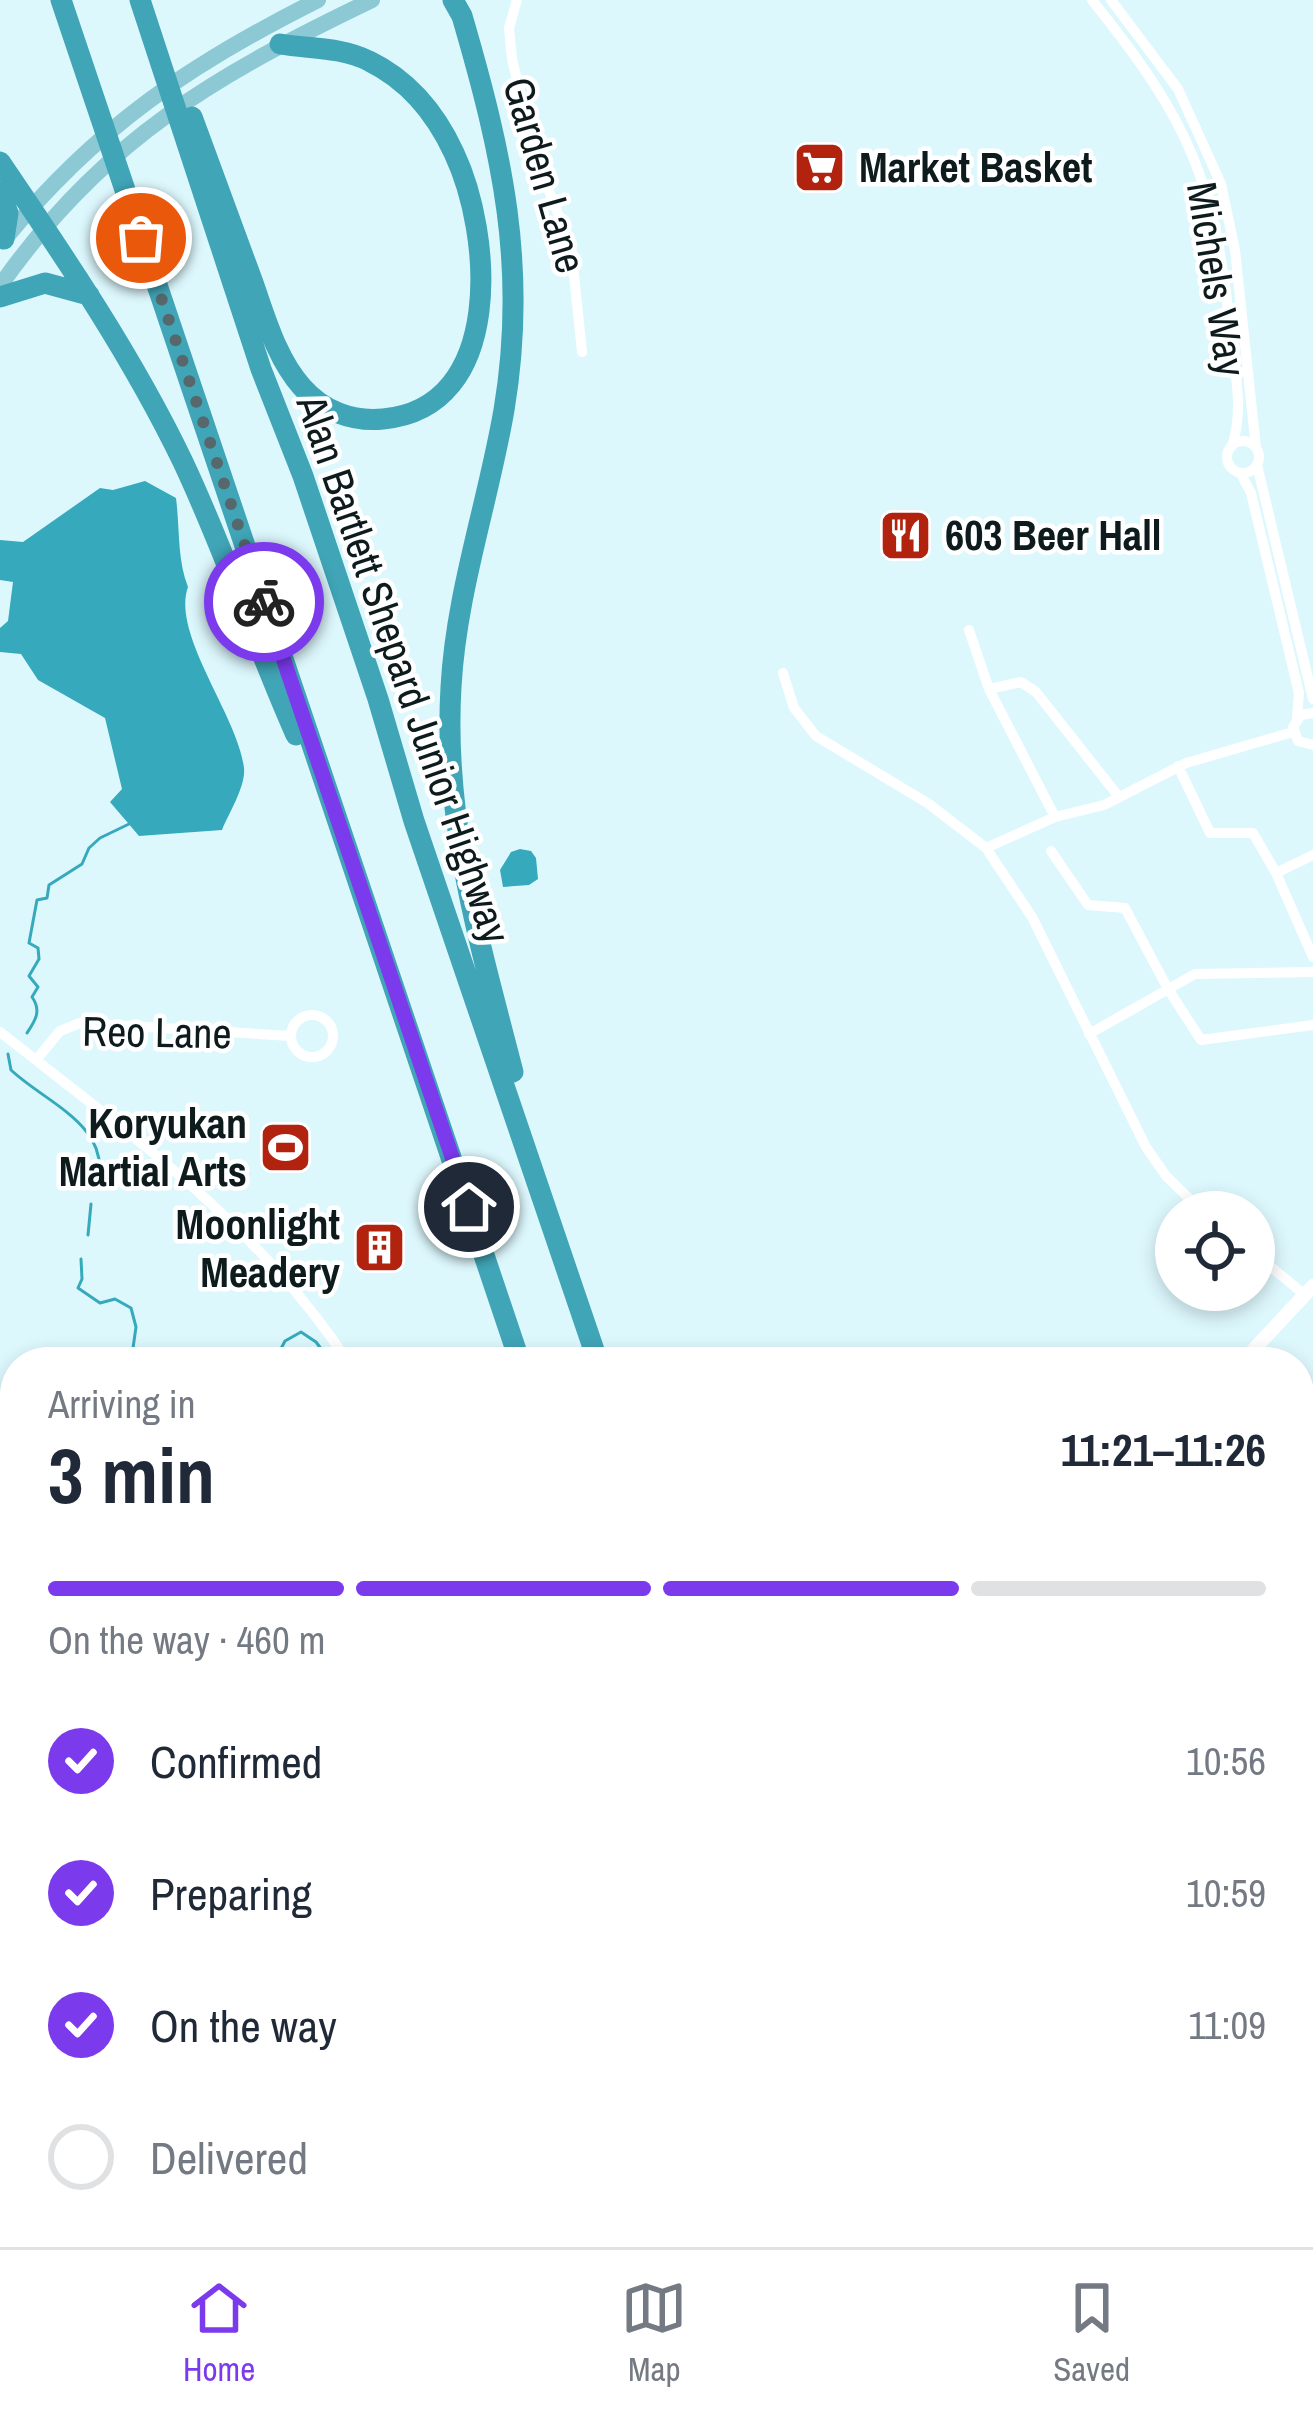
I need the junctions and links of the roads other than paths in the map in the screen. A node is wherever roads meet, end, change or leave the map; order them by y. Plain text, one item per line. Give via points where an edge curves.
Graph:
1 (61, 0) edge
2 (142, 0) edge
3 (318, 0) edge
4 (372, 0) edge
5 (517, 0) edge
6 (1092, 0) edge
7 (1111, 0) edge
8 (460, 6) edge
9 (280, 44) junction
10 (0, 162) edge
11 (0, 192) edge
12 (31, 208) junction
13 (44, 228) junction
14 (2, 242) edge
15 (0, 286) edge
16 (89, 295) junction
17 (0, 297) edge
18 (582, 352) dead end
19 (1232, 446) junction
20 (1256, 448) junction
21 (1257, 465) junction
22 (1241, 473) junction
23 (968, 630) dead end
24 (782, 673) dead end
25 (988, 688) junction
26 (1313, 699) edge
27 (1313, 713) edge
28 (1297, 718) junction
29 (1293, 732) junction
30 (1311, 747) edge
31 (1178, 766) junction
32 (1119, 797) junction
33 (1054, 818) junction
34 (986, 848) junction
35 (1051, 851) dead end
36 (1313, 855) edge
37 (353, 865) junction
38 (1276, 873) junction
39 (1313, 957) edge
40 (1313, 972) edge
41 (1168, 989) junction
42 (1313, 1024) edge
43 (0, 1033) edge
44 (1089, 1034) junction
45 (291, 1036) dead end
46 (36, 1060) junction
47 (1183, 1191) edge
48 (551, 1217) junction
49 (1275, 1267) edge
50 (1309, 1290) edge
51 (338, 1347) edge
52 (515, 1347) edge
53 (593, 1347) edge
54 (1256, 1347) edge

1 - 37 highway
2 - 9 highway via 286,365 314,399 342,415 407,414 447,389 476,328 479,250 462,170 431,114 392,74 352,53
2 - 48 highway, Alan Bartlett Shepard Junior Highway
3 - 12 main road via 200,63 84,153
4 - 9 main road
5 - 18 street, Garden Lane via 508,28 512,59 535,156 571,246
6 - 19 street, Michels Way via 1163,94 1206,185 1235,374
7 - 20 street, Michels Way via 1178,88 1221,184
8 - 48 highway via 505,177 513,309 505,406 456,640 451,780 471,910
9 - 13 main road via 156,122
10 - 12 highway
11 - 14 highway via 8,213
12 - 13 highway
12 - 14 main road
13 - 15 main road
13 - 16 highway
16 - 17 highway via 45,283
16 - 37 highway via 182,460
19 - 20 street
19 - 22 street via 1228,465
20 - 21 street
21 - 22 street
21 - 26 street
22 - 28 street via 1299,694
23 - 25 street
24 - 34 street via 815,736
25 - 32 street via 1021,682 1036,692
25 - 33 street
27 - 28 street
28 - 29 street
29 - 30 street
29 - 31 street
31 - 32 street
31 - 38 street via 1210,833 1252,833
32 - 33 street
33 - 34 street
34 - 44 street via 1019,894
35 - 41 street via 1088,905 1125,908
36 - 38 street
37 - 52 highway
38 - 39 street
40 - 41 street via 1195,974
41 - 42 street via 1201,1040
41 - 44 street
43 - 46 street
44 - 47 street via 1154,1160
45 - 46 street, Reo Lane via 80,1023 60,1031
46 - 51 street via 224,1212
48 - 53 highway, Alan Bartlett Shepard Junior Highway
49 - 50 street
50 - 54 street

